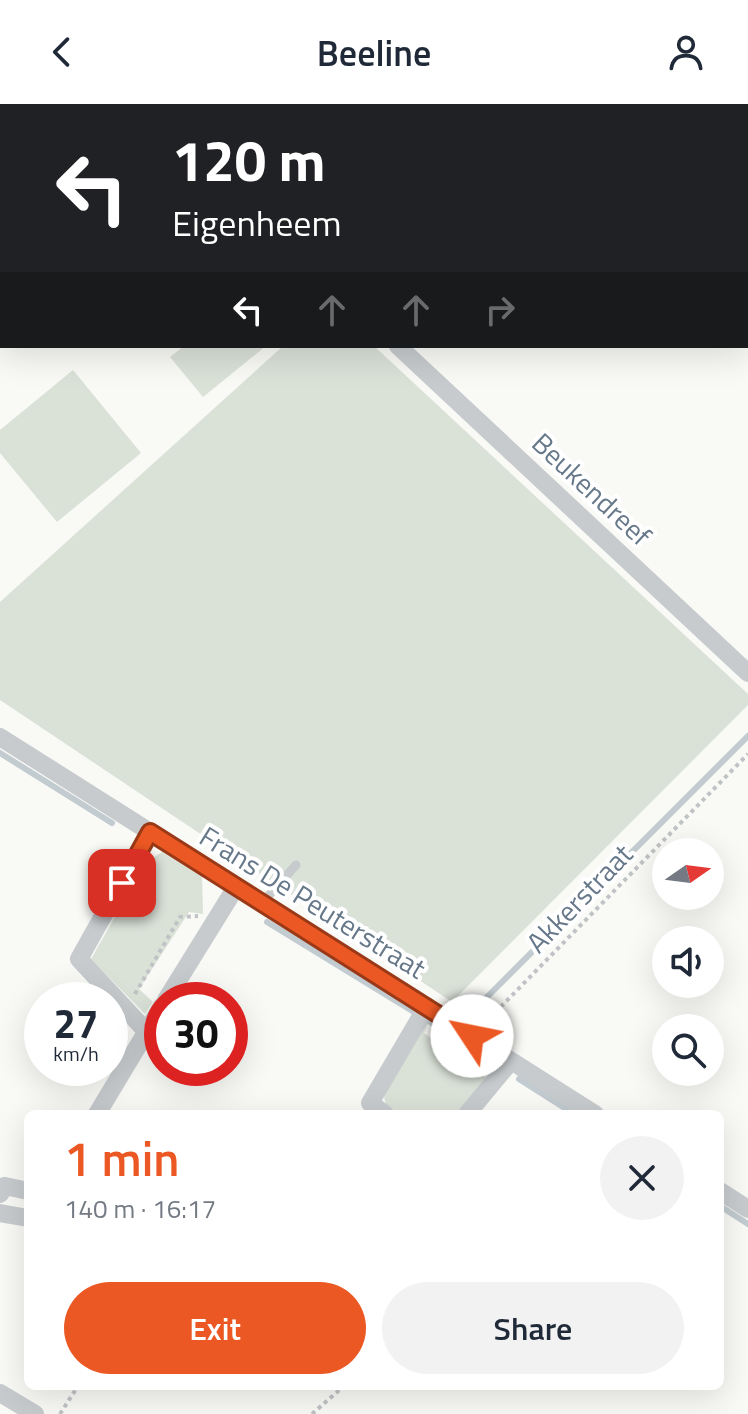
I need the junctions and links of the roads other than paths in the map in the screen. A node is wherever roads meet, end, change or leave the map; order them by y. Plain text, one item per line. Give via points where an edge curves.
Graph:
1 (400, 348) edge
2 (748, 673) edge
3 (0, 737) edge
4 (150, 832) junction
5 (296, 865) dead end
6 (236, 887) junction
7 (262, 903) junction
8 (177, 982) edge
9 (427, 1006) junction
10 (144, 1029) edge
11 (144, 1034) edge
12 (511, 1061) junction
13 (99, 1110) edge
14 (380, 1110) edge
15 (470, 1110) edge
16 (589, 1110) edge
17 (2, 1184) edge
18 (24, 1190) edge
19 (724, 1194) edge
20 (748, 1209) edge
21 (0, 1213) edge
22 (24, 1217) edge
23 (0, 1393) edge
24 (35, 1414) edge

1 - 2 street, Beukendreef
3 - 4 street, Frans De Peuterstraat
4 - 6 street, Frans De Peuterstraat
4 - 10 street via 79,959
5 - 7 lane
6 - 7 street, Frans De Peuterstraat
6 - 8 street
7 - 9 street, Frans De Peuterstraat
9 - 12 street, Frans De Peuterstraat
9 - 14 street via 370,1103
11 - 13 street
12 - 15 street
12 - 16 street, Frans De Peuterstraat
17 - 18 street
19 - 20 street
21 - 22 street
23 - 24 street

